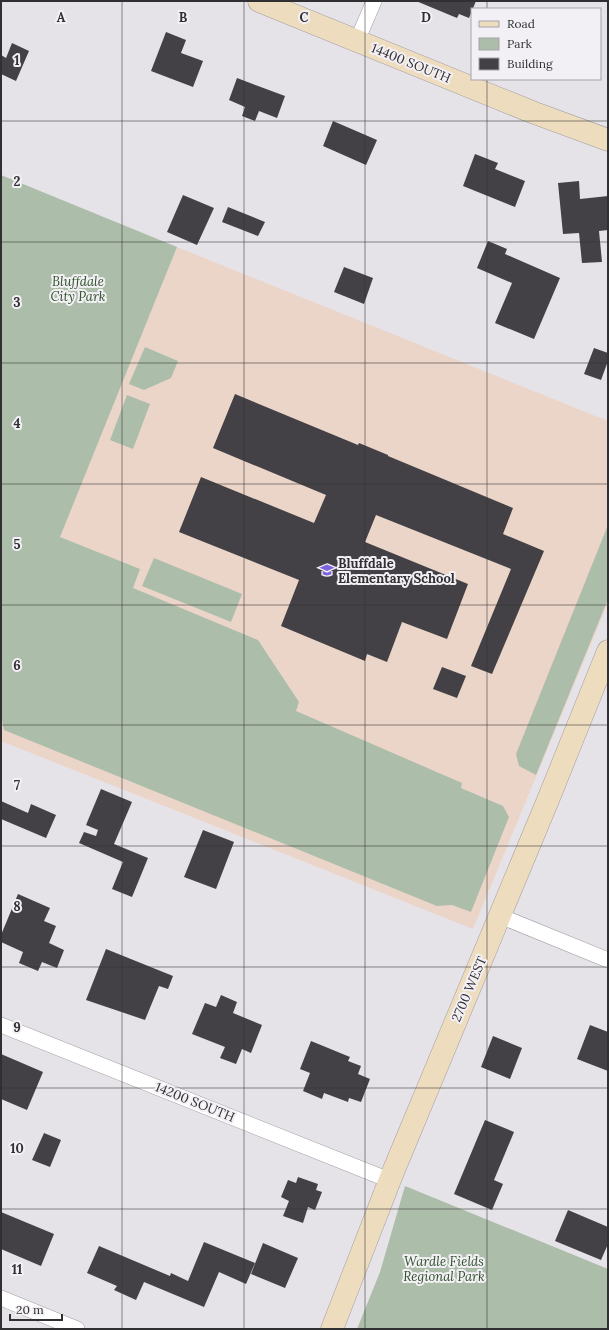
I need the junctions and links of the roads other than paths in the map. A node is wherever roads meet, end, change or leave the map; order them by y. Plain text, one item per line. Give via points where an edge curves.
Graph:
1 (259, 1) edge
2 (374, 1) edge
3 (357, 41) junction
4 (608, 140) edge
5 (608, 651) edge
6 (500, 916) junction
7 (608, 960) edge
8 (1, 1025) edge
9 (389, 1180) junction
10 (1, 1298) edge
11 (77, 1329) edge
12 (332, 1329) edge

1 - 3 main road, 14400 SOUTH
2 - 3 street
3 - 4 main road, 14400 SOUTH
5 - 6 main road, 2700 WEST
6 - 7 street
6 - 9 main road, 2700 WEST
8 - 9 street, 14200 SOUTH
9 - 12 main road, 2700 WEST
10 - 11 street

